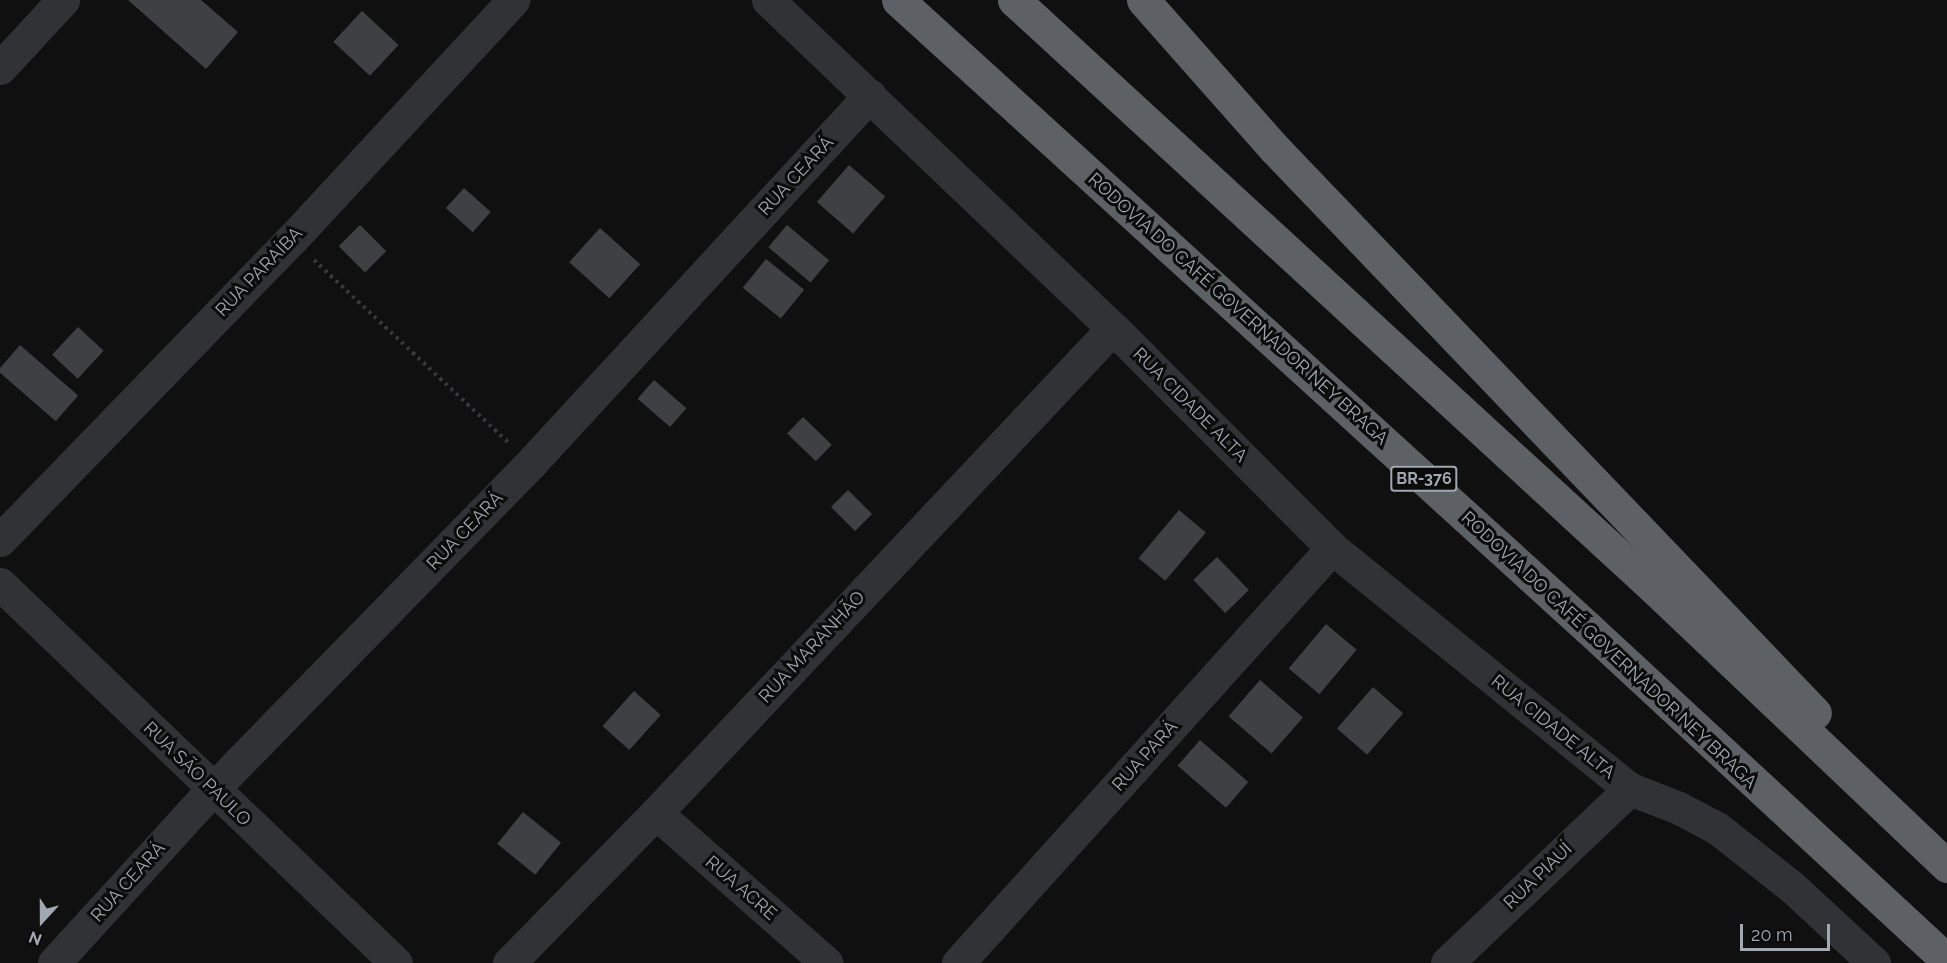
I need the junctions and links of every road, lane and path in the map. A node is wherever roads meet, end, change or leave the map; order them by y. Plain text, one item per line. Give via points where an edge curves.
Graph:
1 (63, 0) edge
2 (513, 0) edge
3 (768, 0) edge
4 (898, 0) edge
5 (1014, 0) edge
6 (1143, 0) edge
7 (0, 68) edge
8 (870, 95) junction
9 (292, 239) junction
10 (1113, 328) junction
11 (531, 463) junction
12 (0, 540) edge
13 (1332, 548) junction
14 (0, 584) edge
15 (213, 789) junction
16 (1630, 789) junction
17 (656, 813) junction
18 (1918, 839) junction
19 (1947, 866) edge
20 (1947, 961) edge
21 (54, 963) edge
22 (396, 963) edge
23 (509, 963) edge
24 (827, 963) edge
25 (958, 963) edge
26 (1447, 963) edge
27 (1874, 963) edge

1 - 7 street
2 - 9 street, RUA PARAÍBA
3 - 8 street, RUA CIDADE ALTA
4 - 20 highway, RODOVIA DO CAFÉ GOVERNADOR NEY BRAGA / BR-376 via 1588,628
5 - 18 highway via 1643,578
6 - 18 highway via 1274,148 1881,781
8 - 10 street, RUA CIDADE ALTA
8 - 11 street, RUA CEARÁ
9 - 11 path
9 - 12 street, RUA PARAÍBA
10 - 13 street, RUA CIDADE ALTA
10 - 17 street, RUA MARANHÃO
11 - 15 street, RUA CEARÁ
13 - 16 street, RUA CIDADE ALTA
13 - 25 street, RUA PARÁ
14 - 15 street, RUA SÃO PAULO
15 - 21 street, RUA CEARÁ
15 - 22 street, RUA SÃO PAULO
16 - 26 street, RUA PIAUÍ
16 - 27 street, RUA CIDADE ALTA via 1717,828 1792,887
17 - 23 street, RUA MARANHÃO
17 - 24 street, RUA ACRE
18 - 19 highway

